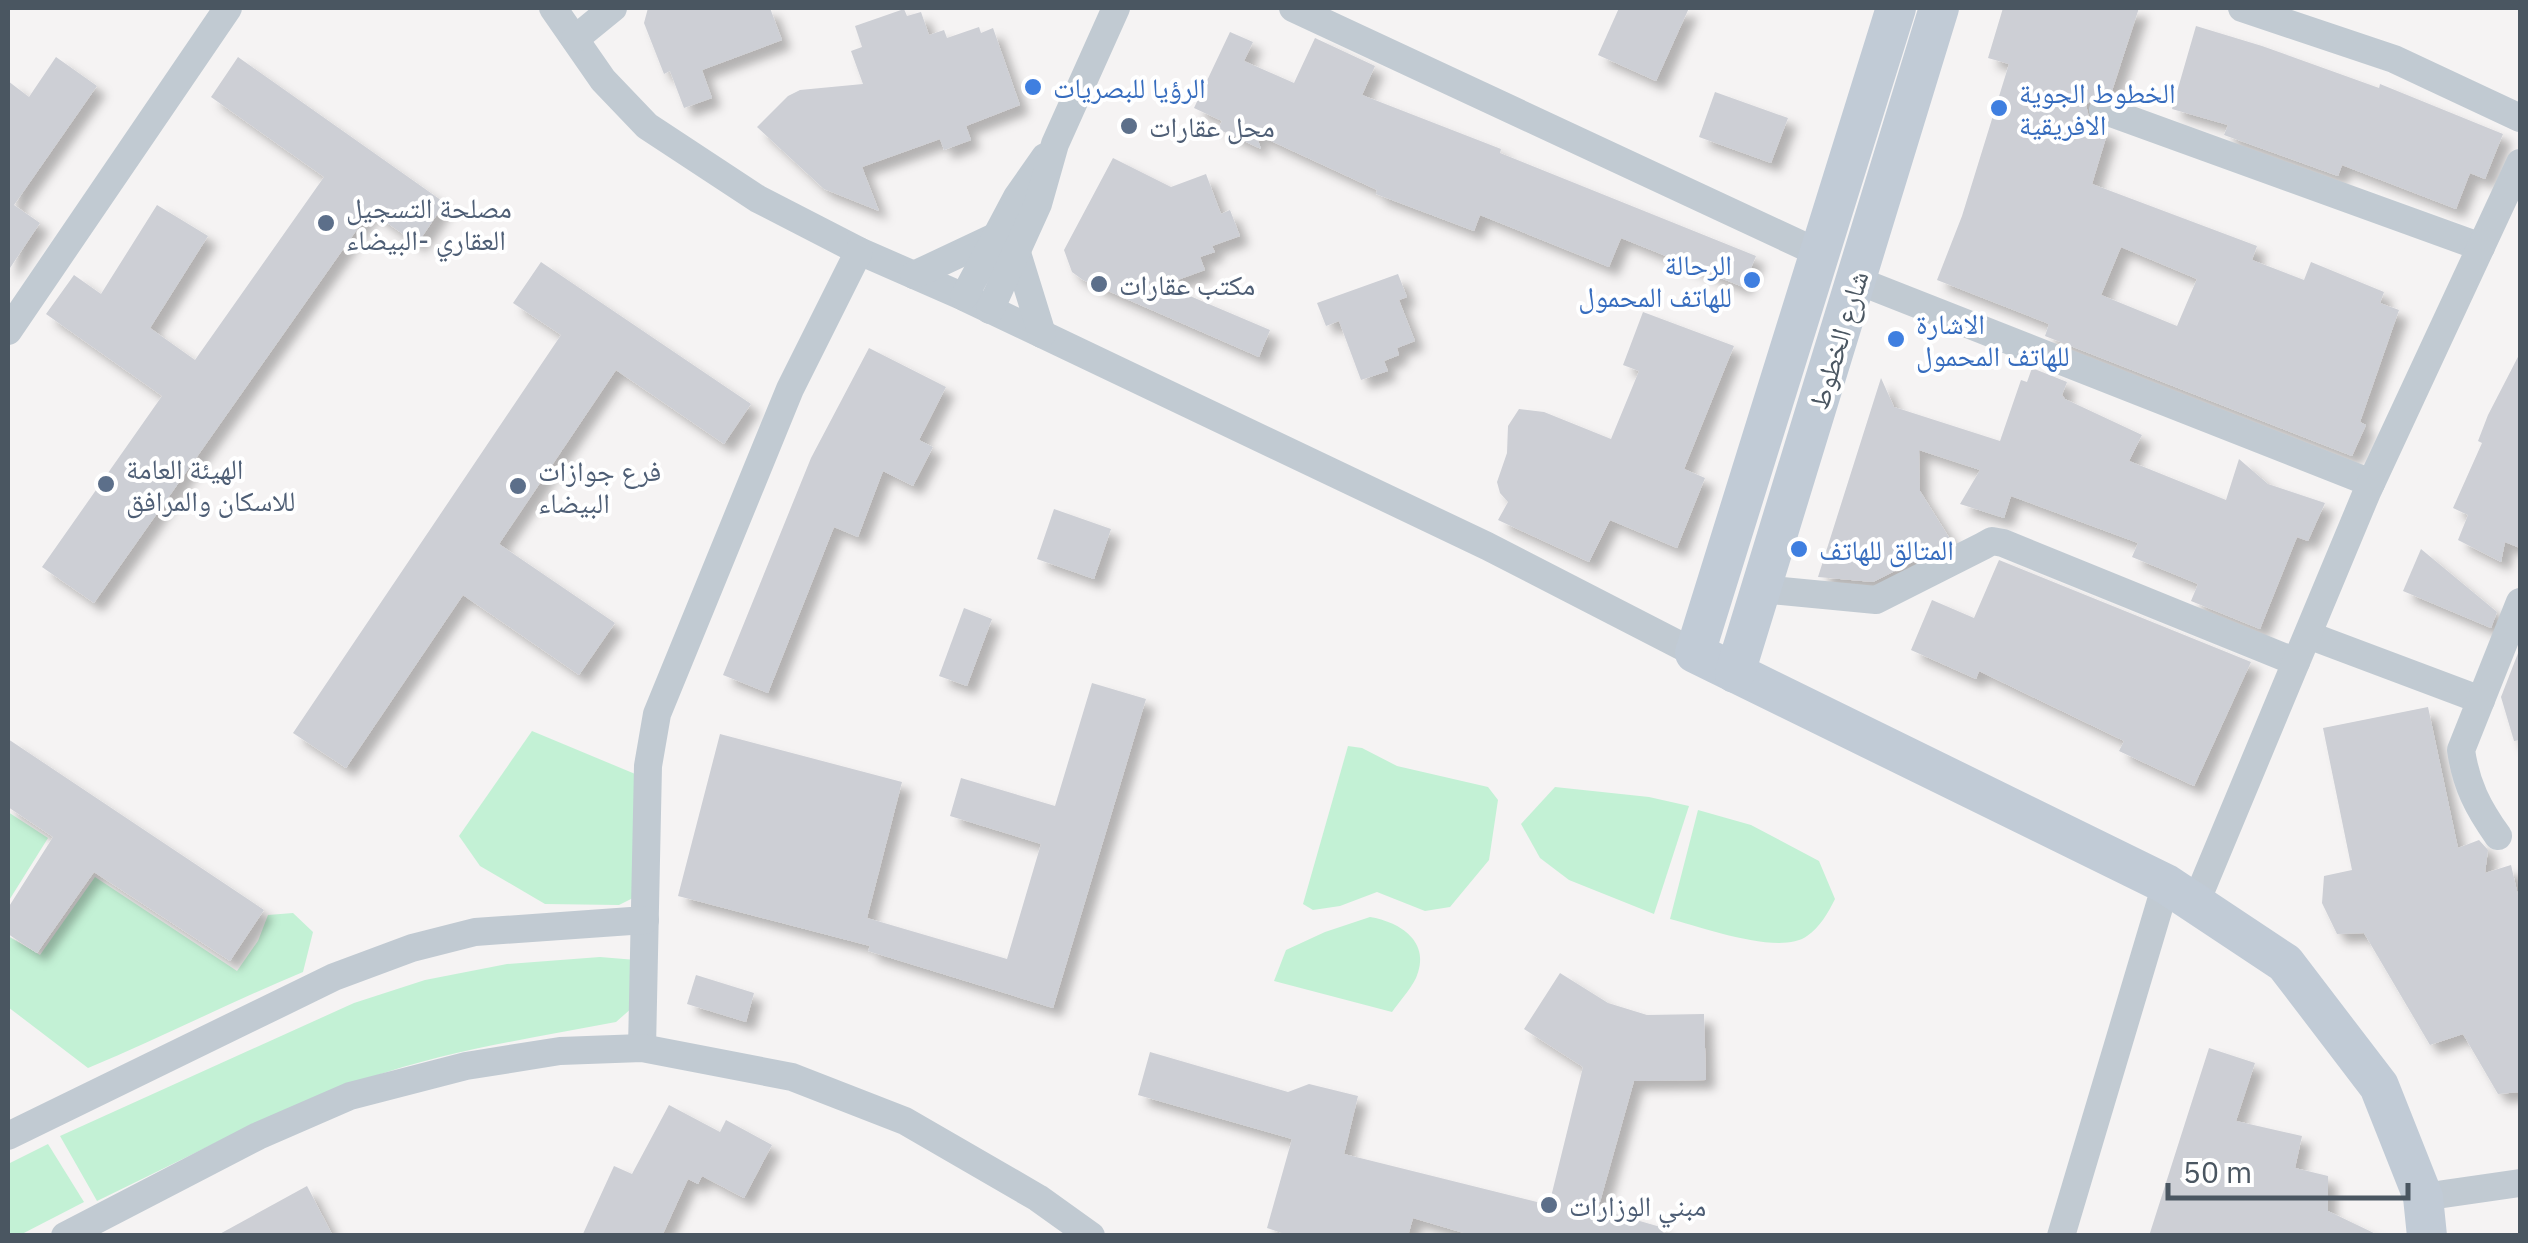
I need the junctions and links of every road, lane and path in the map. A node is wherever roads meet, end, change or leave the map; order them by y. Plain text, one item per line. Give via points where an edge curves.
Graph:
1 (228, 8) edge
2 (553, 8) edge
3 (613, 8) edge
4 (1116, 8) edge
5 (1293, 8) edge
6 (1896, 8) edge
7 (1940, 8) edge
8 (2242, 8) edge
9 (574, 40) junction
10 (2104, 110) dead end
11 (2520, 118) edge
12 (2520, 163) edge
13 (1007, 245) junction
14 (2481, 247) junction
15 (860, 251) junction
16 (1821, 254) junction
17 (914, 275) junction
18 (1856, 280) junction
19 (964, 297) junction
20 (990, 310) junction
21 (8, 331) edge
22 (1042, 334) junction
23 (2372, 483) junction
24 (1760, 590) junction
25 (2520, 602) edge
26 (2308, 635) junction
27 (1695, 653) junction
28 (2296, 662) junction
29 (1735, 673) junction
30 (2480, 700) junction
31 (2498, 836) dead end
32 (2181, 893) junction
33 (645, 920) junction
34 (642, 1048) junction
35 (8, 1136) edge
36 (2520, 1183) edge
37 (2425, 1216) edge
38 (65, 1236) edge
39 (1091, 1236) edge
40 (2062, 1236) edge

1 - 21 street
2 - 9 street
3 - 9 street
4 - 13 street via 1055,144 1029,177
5 - 16 street
6 - 16 street, شارع الخطوط
7 - 18 street, شارع الخطوط
8 - 11 street via 2394,59
9 - 15 street via 647,126 758,199
10 - 14 street
12 - 14 street
13 - 17 street
13 - 19 street
13 - 20 street
13 - 22 street
14 - 23 street
15 - 17 street
15 - 33 street via 790,389 657,714 648,766
16 - 27 street, شارع الخطوط
17 - 19 street
18 - 23 street
18 - 24 street, شارع الخطوط
19 - 20 street
20 - 22 street
22 - 27 street via 1488,546
23 - 26 street
24 - 28 street via 1876,600 1982,546 2003,543
24 - 29 street, شارع الخطوط
25 - 30 street
26 - 28 street
26 - 30 street
27 - 29 street
28 - 32 street
29 - 32 street
30 - 31 street via 2462,750 2464,774
32 - 37 street via 2284,963 2379,1086
32 - 40 street
33 - 34 street
33 - 35 street via 475,932 412,948 334,977
34 - 38 street via 560,1051 466,1066 350,1096
34 - 39 street via 792,1077 904,1122
36 - 37 street

